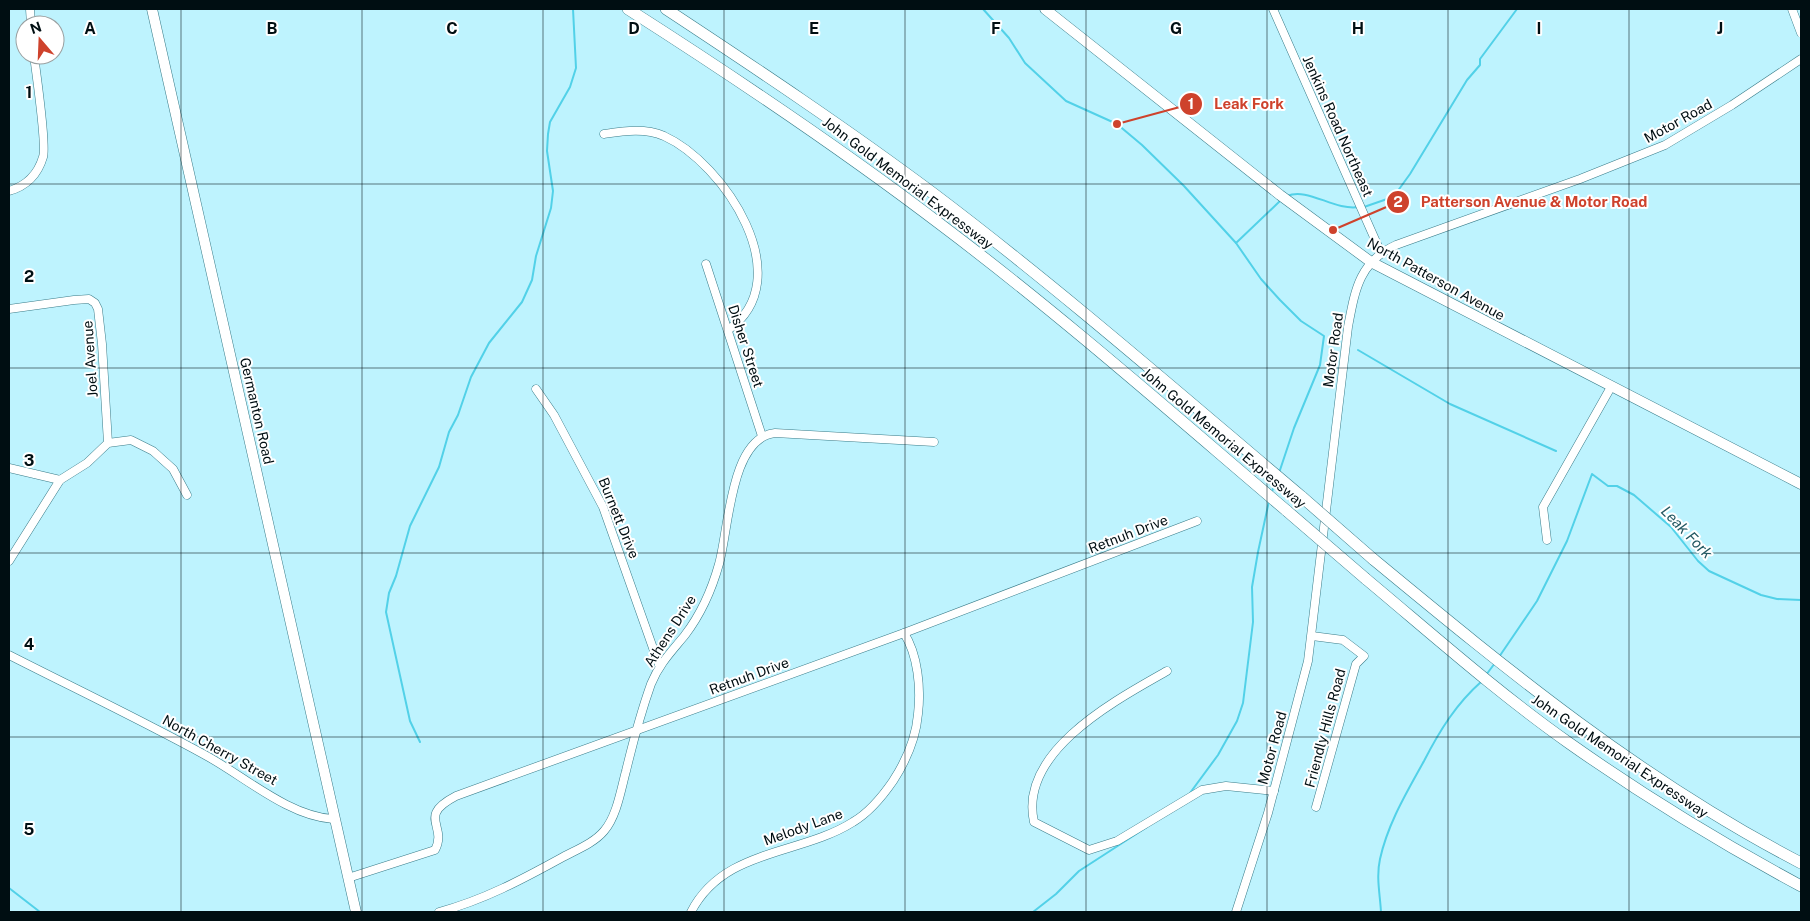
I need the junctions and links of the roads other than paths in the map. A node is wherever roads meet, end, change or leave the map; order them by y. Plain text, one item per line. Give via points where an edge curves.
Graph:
1 (152, 9) edge
2 (628, 9) edge
3 (666, 9) edge
4 (1045, 9) edge
5 (1273, 9) edge
6 (1792, 9) edge
7 (1801, 33) edge
8 (1801, 58) edge
9 (35, 65) edge
10 (604, 134) dead end
11 (9, 191) edge
12 (1382, 253) junction
13 (1370, 262) junction
14 (706, 264) dead end
15 (9, 309) edge
16 (728, 330) junction
17 (1611, 386) junction
18 (536, 389) dead end
19 (762, 436) junction
20 (108, 442) junction
21 (934, 442) dead end
22 (9, 468) edge
23 (60, 480) junction
24 (1801, 484) edge
25 (187, 495) dead end
26 (1197, 521) dead end
27 (1547, 540) dead end
28 (9, 561) edge
29 (904, 633) junction
30 (1312, 636) junction
31 (9, 655) edge
32 (659, 665) junction
33 (1168, 670) dead end
34 (636, 730) junction
35 (1274, 791) junction
36 (1316, 807) dead end
37 (333, 819) junction
38 (1801, 863) edge
39 (348, 878) junction
40 (1801, 886) edge
41 (356, 912) edge
42 (439, 912) edge
43 (691, 912) edge
44 (1236, 912) edge

1 - 37 main road, Germanton Road
2 - 40 highway, John Gold Memorial Expressway, bridge via 807,127 945,228 1120,369 1464,661 1568,743 1684,820
3 - 38 highway, John Gold Memorial Expressway, bridge via 816,109 1054,287 1373,559 1577,724 1702,807
4 - 13 main road, North Patterson Avenue via 1268,186
5 - 12 street, Jenkins Road Northeast
6 - 7 street
8 - 12 street, Motor Road via 1732,105 1658,148
9 - 11 street via 44,155 35,175
10 - 16 street via 631,130 663,136 701,161 733,199 753,241 758,279 752,302 739,322
12 - 13 street, Motor Road
13 - 17 main road, North Patterson Avenue
13 - 30 street, Motor Road via 1357,286 1348,327
14 - 16 street, Disher Street
15 - 20 street, Joel Avenue via 74,300 89,299 95,303 102,344
16 - 19 street, Disher Street
17 - 24 main road, North Patterson Avenue
17 - 27 street via 1543,507
18 - 32 street, Burnett Drive via 554,415 603,507
19 - 21 street via 775,433
19 - 32 street, Athens Drive via 746,455 738,474 712,588 696,618
20 - 23 street via 87,463
20 - 25 street via 131,440 152,451 172,469
22 - 23 street
23 - 28 street
26 - 29 street, Retnuh Drive
29 - 34 street, Retnuh Drive
29 - 43 street, Melody Lane via 916,668 918,723 908,754 886,791 866,812 839,830 737,865 705,891
30 - 35 street, Motor Road
30 - 36 street, Friendly Hills Road via 1343,640 1364,656 1356,664
31 - 37 street, North Cherry Street via 205,755 295,808 319,818
32 - 34 street, Athens Drive
33 - 35 street via 1115,701 1063,740 1040,774 1033,793 1031,809 1034,822 1089,850 1117,841 1202,790 1226,786
34 - 39 street, Retnuh Drive via 442,803 434,817 438,837 435,850
34 - 42 street, Athens Drive via 620,791 603,833 489,896
35 - 44 street, Motor Road
37 - 39 main road
39 - 41 main road

